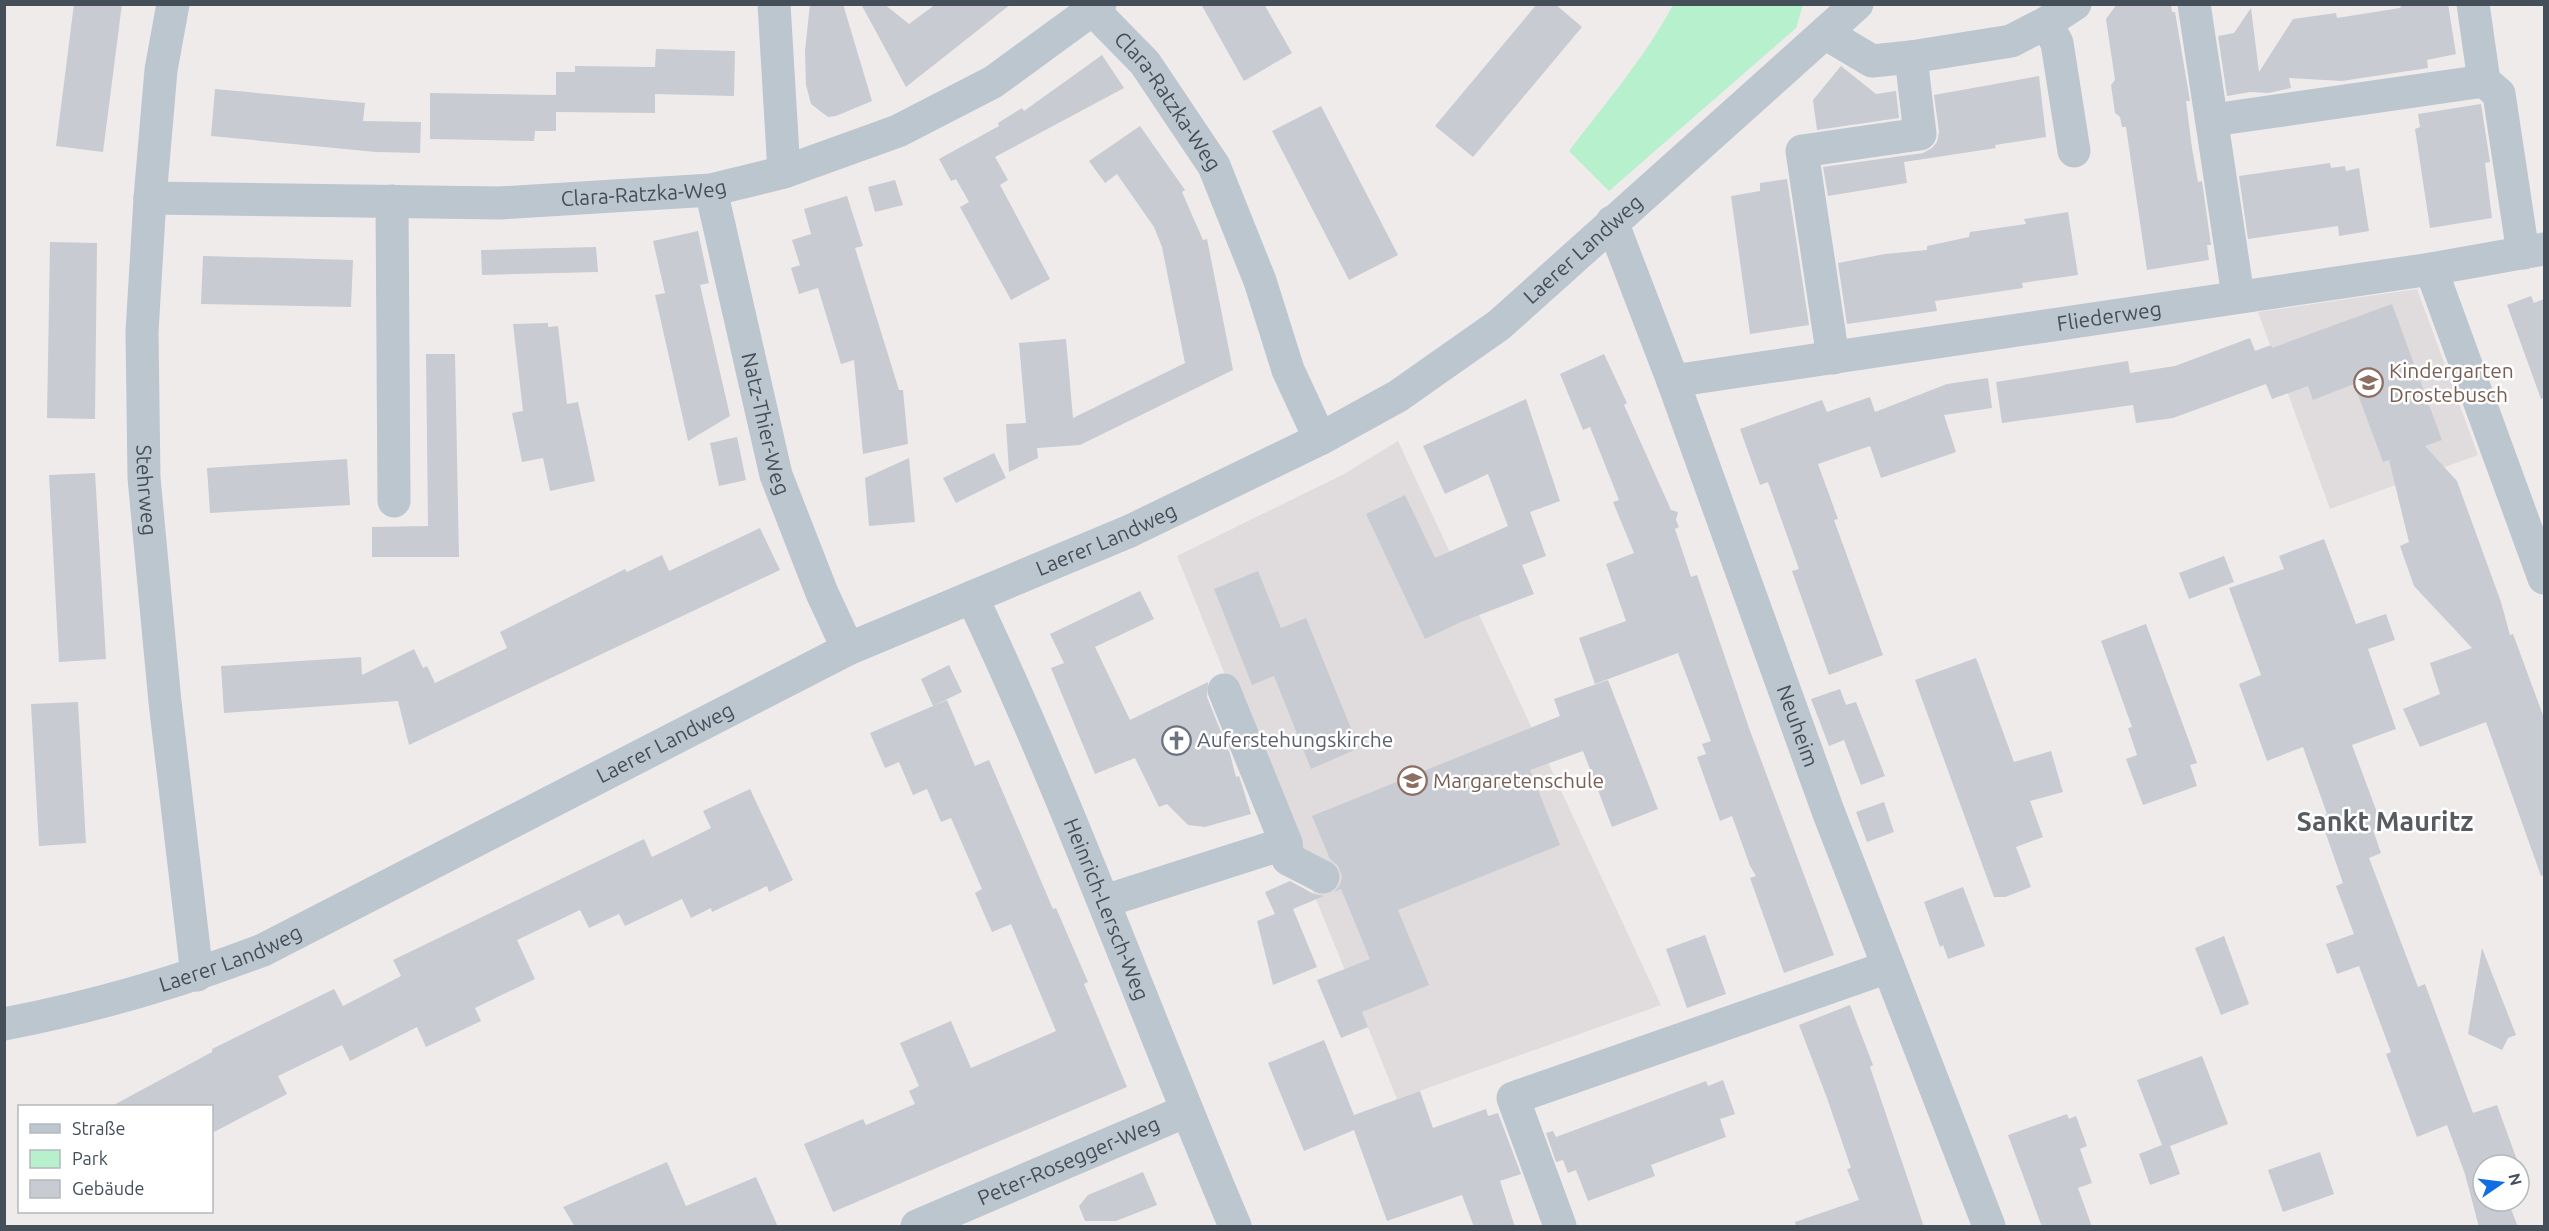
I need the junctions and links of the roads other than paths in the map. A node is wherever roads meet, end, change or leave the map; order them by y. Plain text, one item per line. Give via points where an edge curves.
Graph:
1 (173, 4) edge
2 (774, 4) edge
3 (1857, 4) edge
4 (2075, 4) edge
5 (2194, 4) edge
6 (2473, 4) edge
7 (1097, 8) edge
8 (2046, 23) junction
9 (1825, 33) junction
10 (1911, 57) junction
11 (2484, 81) junction
12 (2213, 120) junction
13 (2074, 151) dead end
14 (784, 172) junction
15 (711, 190) junction
16 (150, 198) junction
17 (392, 201) junction
18 (1612, 222) junction
19 (2534, 251) edge
20 (2431, 269) junction
21 (2238, 296) junction
22 (1833, 358) junction
23 (1673, 381) junction
24 (1320, 440) junction
25 (394, 501) dead end
26 (2544, 578) edge
27 (972, 597) junction
28 (848, 649) junction
29 (1224, 690) dead end
30 (1286, 843) junction
31 (1323, 877) dead end
32 (1105, 901) junction
33 (1888, 968) junction
34 (197, 975) junction
35 (4, 1024) edge
36 (1186, 1111) junction
37 (917, 1227) edge
38 (1235, 1227) edge
39 (1560, 1227) edge
40 (1989, 1227) edge

1 - 16 street, Stehrweg via 160,70
2 - 14 street
3 - 9 street, Laerer Landweg
4 - 8 street
5 - 12 street
6 - 11 street
7 - 14 street, Clara-Ratzka-Weg via 979,90 898,131
7 - 24 street, Clara-Ratzka-Weg via 1145,63 1214,166 1260,281 1288,370
8 - 10 street via 2011,41
8 - 13 street via 2058,43
9 - 10 street via 1872,61
9 - 18 street, Laerer Landweg
10 - 22 street via 1920,134 1802,151
11 - 12 street
11 - 19 street via 2499,94
12 - 21 street
14 - 15 street, Clara-Ratzka-Weg
15 - 17 street, Clara-Ratzka-Weg via 500,203
15 - 28 street, Natz-Thier-Weg via 776,475
16 - 17 street, Clara-Ratzka-Weg
16 - 34 street, Stehrweg via 142,332 144,478
17 - 25 street
18 - 23 street, Neuheim
18 - 24 street, Laerer Landweg via 1499,325 1398,396
19 - 20 street, Fliederweg
20 - 21 street, Fliederweg
20 - 26 street
21 - 22 street, Fliederweg
22 - 23 street, Fliederweg
23 - 33 street, Neuheim
24 - 27 street, Laerer Landweg via 1130,531
27 - 28 street, Laerer Landweg
27 - 32 street, Heinrich-Lersch-Weg via 1016,690
28 - 34 street, Laerer Landweg via 263,950
29 - 30 street
30 - 31 street via 1288,859
30 - 32 street
32 - 36 street, Heinrich-Lersch-Weg
33 - 39 street via 1513,1098
33 - 40 street, Neuheim
34 - 35 street, Laerer Landweg via 56,1014
36 - 37 street, Peter-Rosegger-Weg
36 - 38 street, Heinrich-Lersch-Weg

